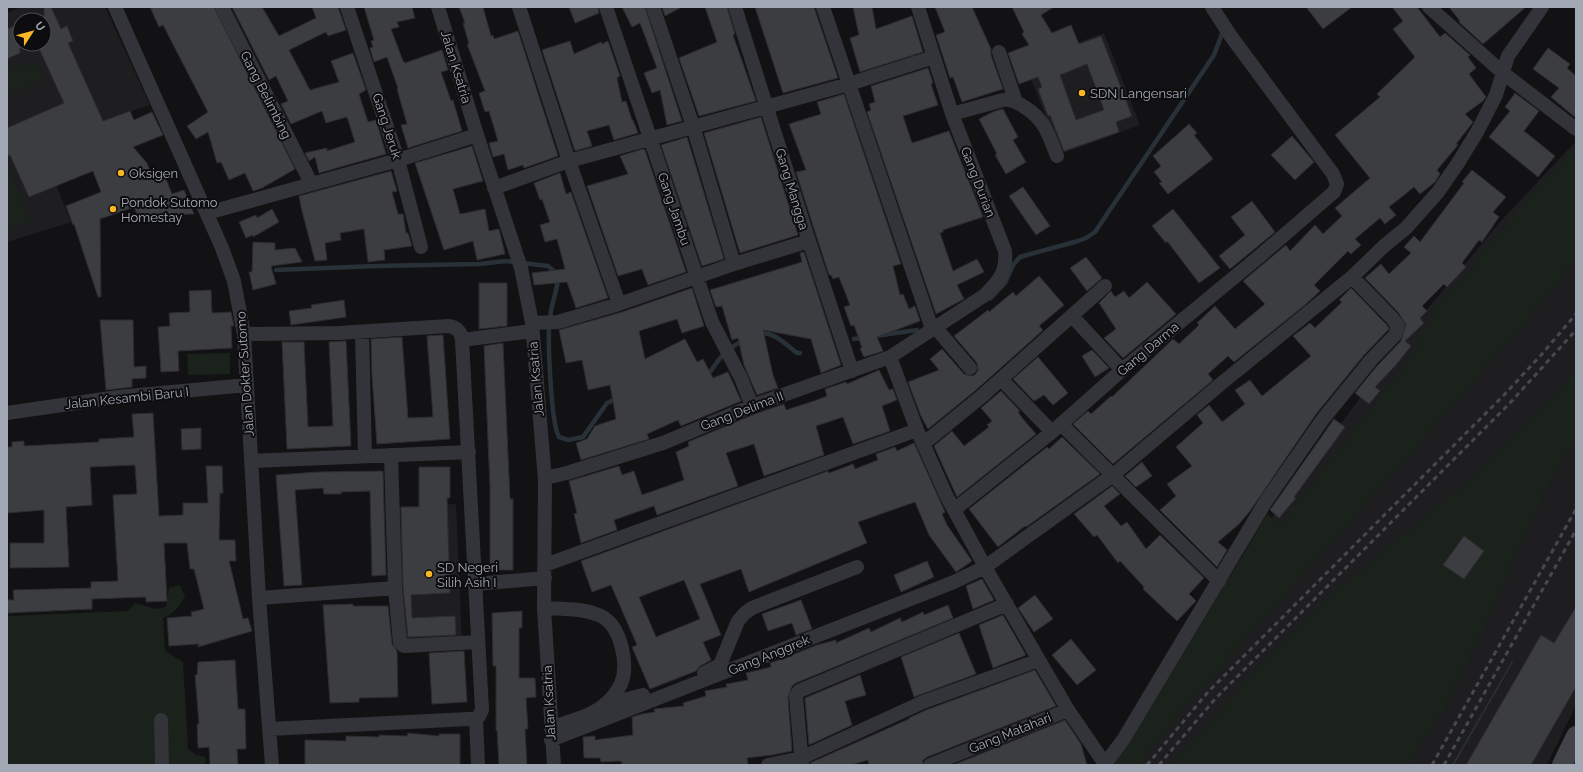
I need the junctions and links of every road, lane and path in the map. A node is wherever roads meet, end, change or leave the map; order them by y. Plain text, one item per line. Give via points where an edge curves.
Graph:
1 (115, 7) edge
2 (222, 7) edge
3 (347, 7) edge
4 (438, 7) edge
5 (519, 7) edge
6 (606, 7) edge
7 (653, 7) edge
8 (735, 7) edge
9 (823, 7) edge
10 (918, 7) edge
11 (1212, 7) edge
12 (1429, 7) edge
13 (1542, 7) edge
14 (999, 52) dead end
15 (934, 57) junction
16 (1503, 73) junction
17 (849, 84) junction
18 (1016, 102) junction
19 (766, 107) junction
20 (952, 114) junction
21 (693, 126) junction
22 (1576, 129) edge
23 (477, 135) junction
24 (650, 138) junction
25 (1057, 156) dead end
26 (398, 160) junction
27 (569, 161) junction
28 (311, 183) junction
29 (494, 188) junction
30 (207, 213) junction
31 (809, 241) junction
32 (421, 247) dead end
33 (734, 264) junction
34 (1352, 277) junction
35 (698, 278) junction
36 (1105, 286) dead end
37 (619, 304) junction
38 (1072, 316) junction
39 (541, 325) junction
40 (933, 328) junction
41 (362, 332) junction
42 (244, 334) junction
43 (462, 340) junction
44 (890, 357) junction
45 (970, 368) dead end
46 (1122, 370) junction
47 (852, 371) junction
48 (1001, 379) junction
49 (247, 385) junction
50 (752, 406) junction
51 (7, 413) edge
52 (1057, 428) junction
53 (916, 430) junction
54 (923, 444) junction
55 (469, 452) junction
56 (391, 455) junction
57 (364, 456) junction
58 (251, 461) junction
59 (1113, 474) junction
60 (545, 478) junction
61 (954, 510) junction
62 (857, 567) dead end
63 (986, 567) junction
64 (545, 572) junction
65 (1219, 581) junction
66 (474, 584) junction
67 (395, 588) junction
68 (258, 598) junction
69 (1006, 604) junction
70 (544, 608) junction
71 (478, 642) junction
72 (1039, 660) junction
73 (604, 705) junction
74 (1068, 710) junction
75 (476, 719) junction
76 (161, 720) dead end
77 (269, 729) junction
78 (551, 734) junction
79 (1576, 736) edge
80 (801, 762) edge
81 (1104, 764) edge
82 (162, 765) edge
83 (272, 765) edge
84 (478, 765) edge
85 (554, 765) edge
86 (768, 765) edge
87 (930, 765) edge
88 (1562, 765) edge

1 - 30 street, Jalan Dokter Sutomo
2 - 28 street, Gang Belimbing
3 - 26 street, Gang Jeruk
4 - 23 street, Jalan Ksatria
5 - 27 street
6 - 24 street, Gang Jambu
7 - 21 street
8 - 19 street, Gang Mangga
9 - 17 street
10 - 15 street, Gang Durian
11 - 46 street, Gang Darma via 1334,174 1337,184 1334,192 1267,250
12 - 16 street
13 - 16 street, Gang Anggrek via 1508,56
14 - 18 street
15 - 17 street
15 - 20 street, Gang Durian
16 - 22 street
16 - 34 street, Gang Anggrek via 1496,95 1477,132 1438,192 1406,228
17 - 19 street
17 - 40 street
18 - 20 street via 1003,100
18 - 25 street via 1040,119 1046,127
19 - 21 street
19 - 31 street, Gang Mangga
20 - 40 street, Gang Durian via 1005,251 1006,260 1002,274 985,295
21 - 24 street
21 - 33 street
23 - 26 street
23 - 29 street, Jalan Ksatria
24 - 27 street
24 - 35 street, Gang Jambu
26 - 28 street
26 - 32 street, Gang Jeruk
27 - 29 street
27 - 37 street
28 - 30 street
29 - 39 street, Jalan Ksatria
30 - 42 street, Jalan Dokter Sutomo via 234,281
31 - 33 street
31 - 47 street, Gang Mangga
33 - 35 street
34 - 59 street, Gang Anggrek
34 - 65 street via 1392,318 1398,330 1323,419 1266,501
35 - 37 street
35 - 50 street, Gang Jambu via 712,322 742,378
36 - 38 street
37 - 39 street
38 - 46 street
38 - 48 street
39 - 43 street
39 - 60 street, Jalan Ksatria
40 - 44 street, Gang Delima II
40 - 45 street
41 - 42 street
41 - 43 street via 448,326 460,331
41 - 57 street
42 - 49 street, Jalan Dokter Sutomo
43 - 55 street
44 - 47 street, Gang Delima II
44 - 53 street
46 - 52 street, Gang Darma
47 - 50 street, Gang Delima II
48 - 52 street
48 - 54 street
49 - 51 street, Jalan Kesambi Baru I via 118,397
49 - 58 street, Jalan Dokter Sutomo
50 - 60 street, Gang Delima II via 663,443
52 - 59 street
52 - 61 street, Gang Darma
53 - 54 street
53 - 64 street
54 - 61 street
55 - 56 street
55 - 66 street
56 - 57 street
56 - 67 street
57 - 58 street
58 - 68 street, Jalan Dokter Sutomo
59 - 63 street, Gang Anggrek
59 - 65 street
60 - 64 street, Jalan Ksatria
61 - 63 street
62 - 73 street via 752,608 738,621 722,662 717,667 649,694
63 - 69 street
63 - 78 street, Gang Anggrek via 954,582
64 - 66 street
64 - 70 street, Jalan Ksatria
65 - 81 street via 1123,740
66 - 71 street
67 - 68 street
67 - 71 street via 401,645
68 - 77 street, Jalan Dokter Sutomo
69 - 72 street
69 - 80 street via 799,691 796,696
70 - 73 street via 594,613 614,628 622,649 623,676 617,691
70 - 78 street, Jalan Ksatria
71 - 75 street via 482,710
72 - 74 street
72 - 80 street via 923,702
73 - 78 street
74 - 81 street
74 - 87 street, Gang Matahari
75 - 77 street
75 - 84 street
76 - 82 street
77 - 83 street, Jalan Dokter Sutomo
78 - 85 street, Jalan Ksatria
79 - 88 main road
80 - 86 street

